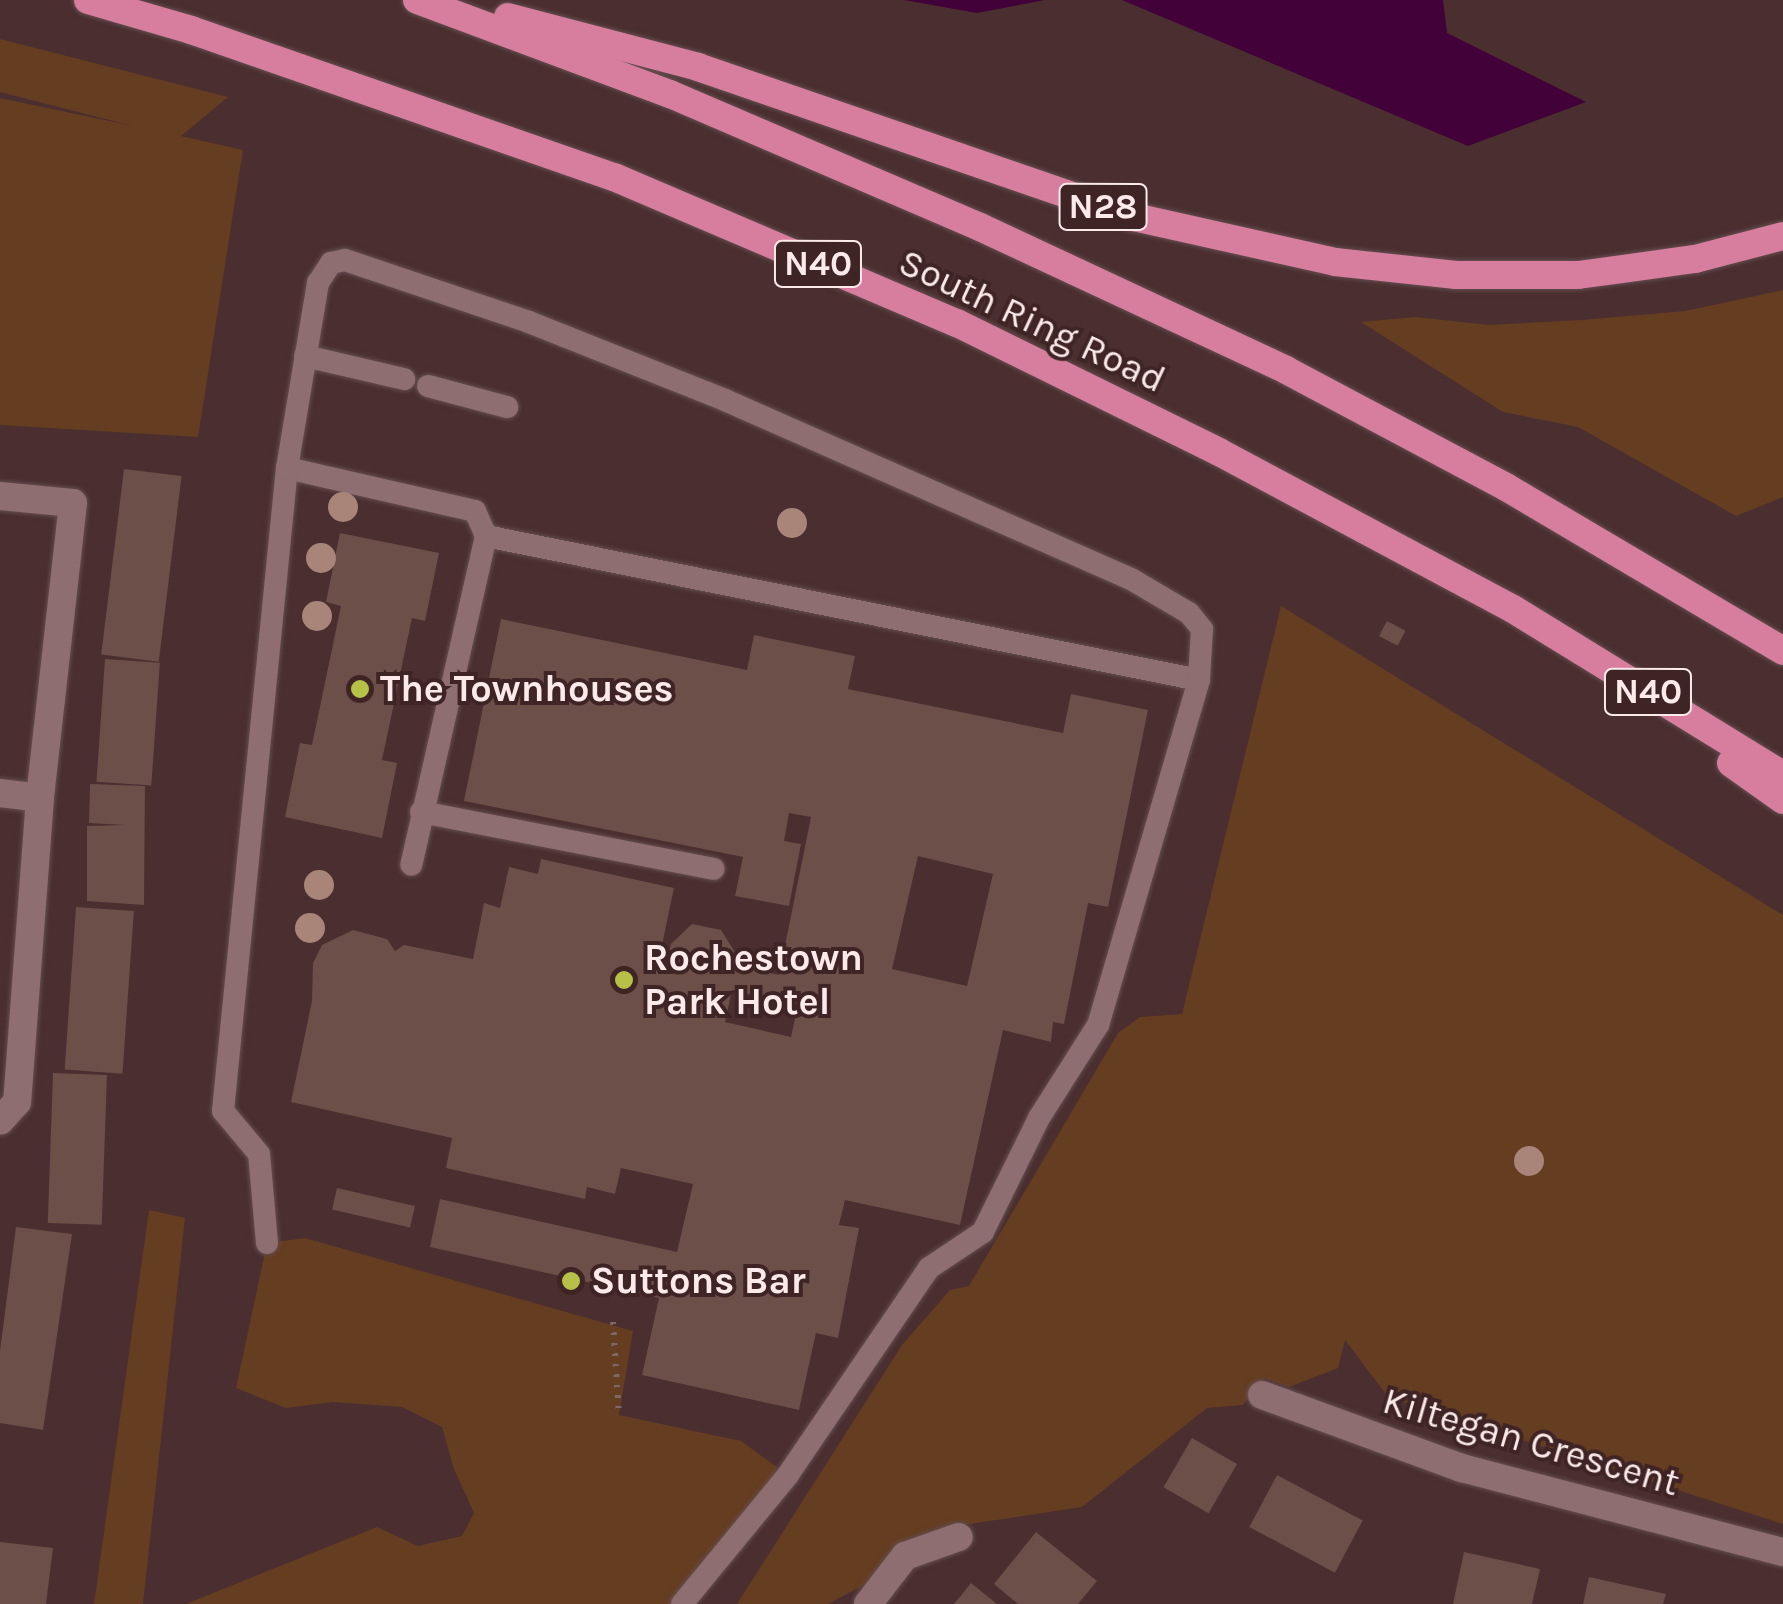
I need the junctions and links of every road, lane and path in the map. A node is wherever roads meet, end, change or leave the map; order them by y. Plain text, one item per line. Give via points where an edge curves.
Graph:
1 (88, 0) edge
2 (417, 0) edge
3 (444, 0) edge
4 (1783, 236) edge
5 (306, 356) junction
6 (404, 379) dead end
7 (428, 386) dead end
8 (507, 407) dead end
9 (287, 468) junction
10 (0, 496) edge
11 (486, 536) junction
12 (1513, 609) junction
13 (1783, 650) edge
14 (1199, 680) junction
15 (1783, 775) edge
16 (0, 793) edge
17 (40, 798) junction
18 (1783, 800) edge
19 (422, 812) junction
20 (411, 866) dead end
21 (714, 869) dead end
22 (0, 1121) edge
23 (267, 1243) dead end
24 (614, 1322) dead end
25 (1262, 1395) dead end
26 (619, 1415) dead end
27 (958, 1537) dead end
28 (1783, 1552) edge
29 (682, 1604) edge
30 (868, 1604) edge

1 - 12 highway, South Ring Road / N40 via 614,177 903,300 1219,452
2 - 13 highway, South Ring Road / N40 via 706,109 1286,370 1506,487
3 - 4 highway, N28 via 698,67 1134,217 1335,262 1456,276 1578,275 1695,259
5 - 6 lane
5 - 9 lane
5 - 14 lane via 318,283 331,263 345,260 528,322 726,400 1131,579 1190,614 1202,629
7 - 8 lane
9 - 11 lane via 475,512
9 - 23 lane via 223,1111 259,1154
10 - 17 street via 73,504
11 - 14 lane
11 - 19 lane
12 - 15 highway, South Ring Road / N40
12 - 18 highway
14 - 29 lane via 1098,1026 1040,1118 982,1232 930,1268 788,1475
16 - 17 street
17 - 22 street via 17,1102
19 - 20 lane
19 - 21 lane
24 - 26 path
25 - 28 street, Kiltegan Crescent via 1462,1468
27 - 30 street via 905,1556

